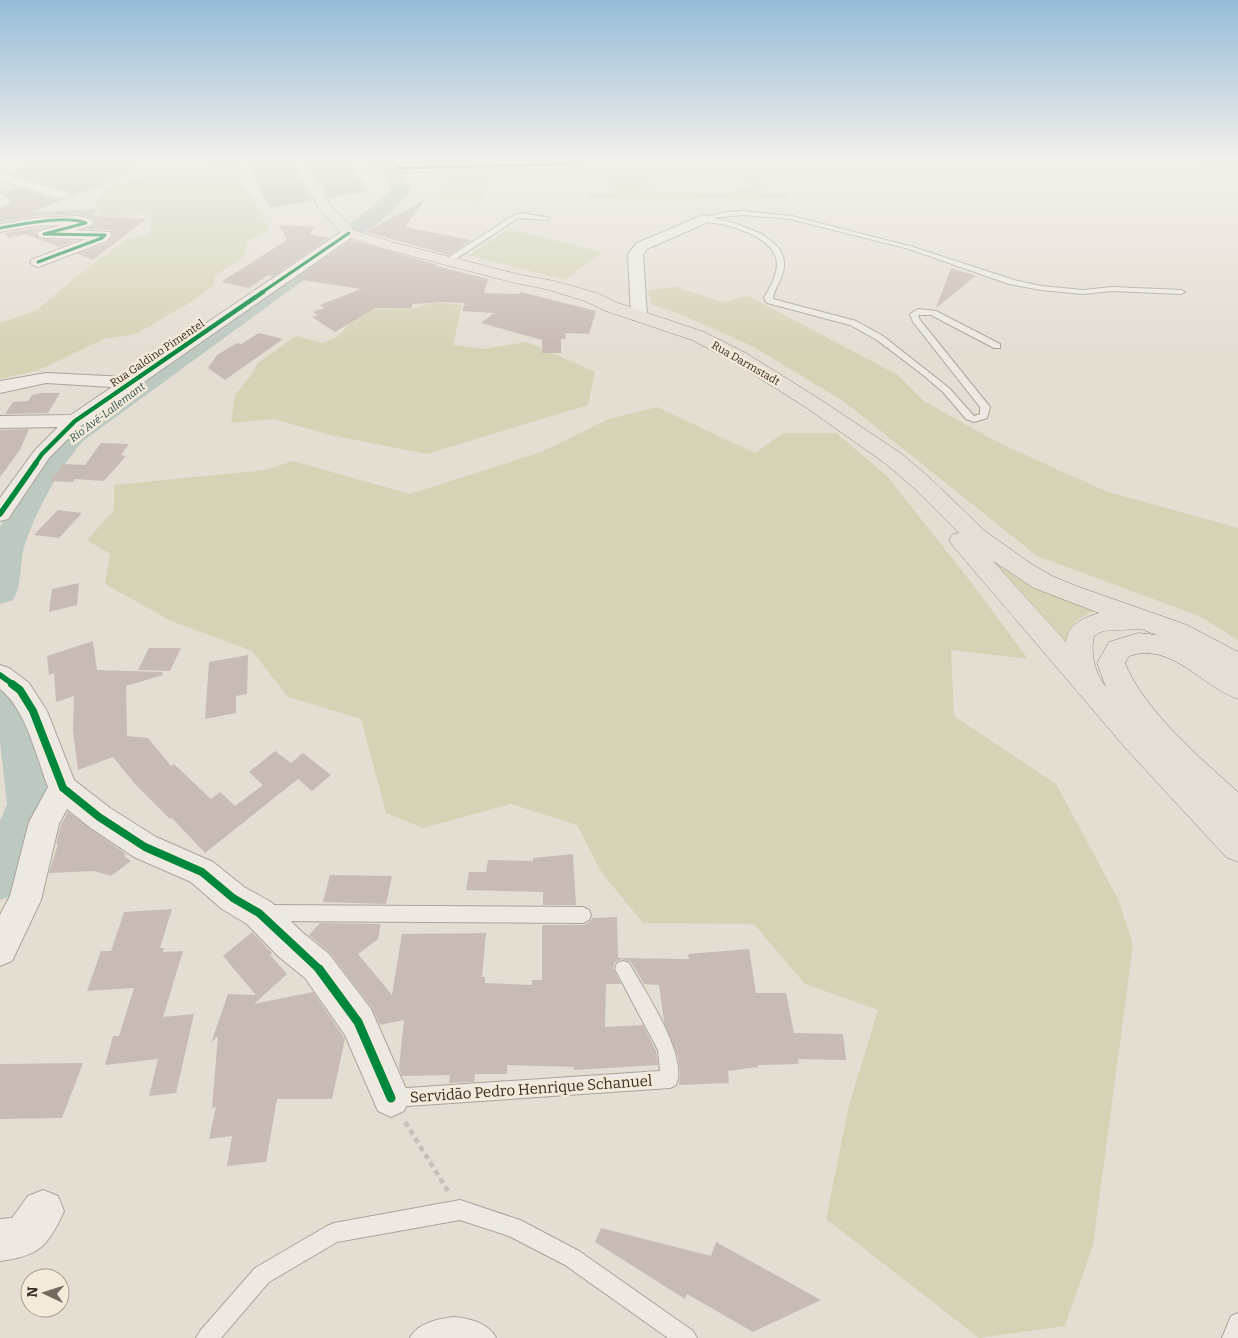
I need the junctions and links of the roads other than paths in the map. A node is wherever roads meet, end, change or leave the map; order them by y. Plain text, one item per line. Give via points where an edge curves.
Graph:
1 (26, 223) edge
2 (84, 223) edge
3 (340, 223) edge
4 (504, 223) edge
5 (694, 223) edge
6 (727, 223) edge
7 (815, 223) edge
8 (0, 228) edge
9 (349, 233) junction
10 (447, 260) junction
11 (38, 262) dead end
12 (1181, 292) dead end
13 (639, 316) junction
14 (997, 346) dead end
15 (132, 383) junction
16 (0, 388) edge
17 (75, 421) junction
18 (0, 422) edge
19 (869, 442) junction
20 (0, 514) edge
21 (1150, 622) junction
22 (1238, 666) edge
23 (3, 676) edge
24 (1088, 685) junction
25 (1238, 688) edge
26 (63, 788) junction
27 (1238, 812) edge
28 (1238, 847) edge
29 (259, 913) junction
30 (583, 915) dead end
31 (0, 949) edge
32 (623, 969) dead end
33 (390, 1098) joint
34 (43, 1211) dead end
35 (0, 1240) edge
36 (1238, 1322) edge
37 (208, 1338) edge
38 (421, 1338) edge
39 (485, 1338) edge
40 (686, 1338) edge
41 (1233, 1338) edge

1 - 8 street
2 - 11 street via 44,234 105,235
3 - 9 main road
4 - 10 lane
5 - 13 street via 642,246 635,254
6 - 14 lane via 751,232 774,247 780,259 779,275 768,298 770,301 853,323 880,338 946,390 974,419 984,416 985,407 914,314 918,311 933,313
7 - 12 lane via 912,248 1012,282 1041,288 1083,292 1112,289
9 - 10 main road, Rua Darmstadt
9 - 15 street, Rua Galdino Pimentel
10 - 13 main road, Rua Darmstadt via 521,280 540,291
13 - 19 main road, Rua Darmstadt via 698,336 739,357
15 - 16 street via 46,378
15 - 17 street, Rua Galdino Pimentel
17 - 18 street
17 - 20 street, Rua Galdino Pimentel via 42,454
19 - 21 main road via 917,478 976,537 1021,569 1043,582
19 - 24 main road via 932,507
21 - 22 main road via 1178,632
21 - 24 main road via 1110,620 1090,624 1080,636 1079,648
23 - 26 street via 20,690 33,711
24 - 28 main road
25 - 27 main road via 1202,664 1169,648 1141,642 1119,649 1111,663 1121,688 1152,726
26 - 29 street via 98,817 138,842 202,872 233,898
26 - 31 street via 44,822 25,900
29 - 30 lane
29 - 33 street via 317,966 358,1022
32 - 33 lane, Servidão Pedro Henrique Schanuel via 666,1048 670,1079
34 - 35 street via 23,1238
36 - 41 lane
37 - 40 lane via 262,1274 334,1233 460,1210 513,1227 572,1258
38 - 39 lane via 430,1332 451,1327 477,1332

